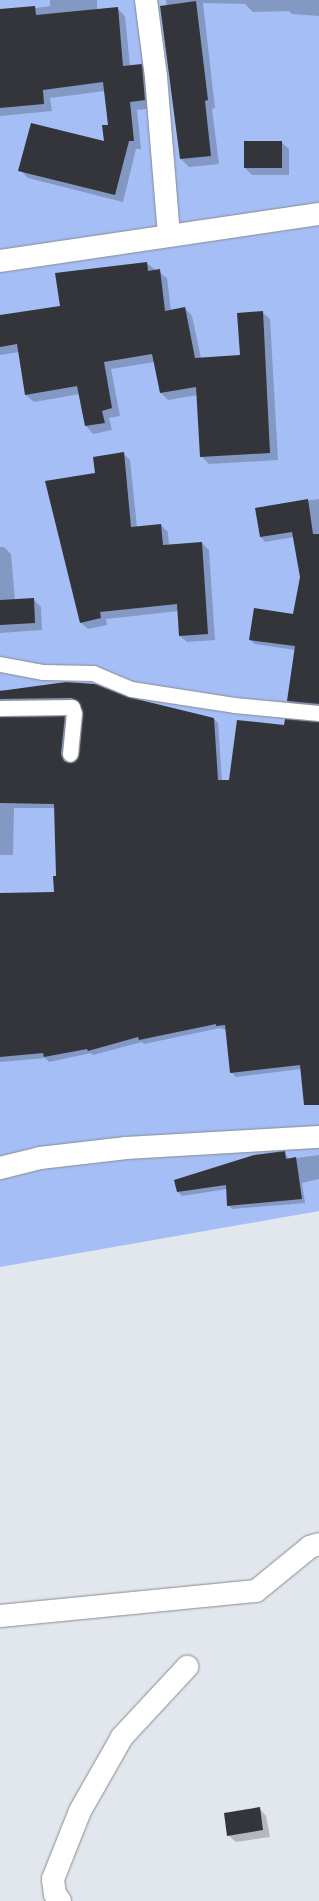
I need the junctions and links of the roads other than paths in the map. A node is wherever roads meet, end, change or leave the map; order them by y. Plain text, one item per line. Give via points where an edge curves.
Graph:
1 (146, 0) edge
2 (319, 214) edge
3 (169, 235) junction
4 (0, 261) edge
5 (0, 664) edge
6 (0, 708) edge
7 (319, 713) edge
8 (70, 754) dead end
9 (319, 1137) edge
10 (0, 1168) edge
11 (319, 1544) edge
12 (0, 1616) edge
13 (187, 1667) dead end
14 (60, 1901) edge

1 - 3 street via 156,78
2 - 3 street
3 - 4 street
5 - 7 lane via 43,672 93,673 131,689 234,705
6 - 8 lane via 72,707 74,713
9 - 10 street via 126,1148 40,1158
11 - 12 street via 310,1547 256,1591
13 - 14 street via 122,1737 80,1811 53,1879 55,1894

